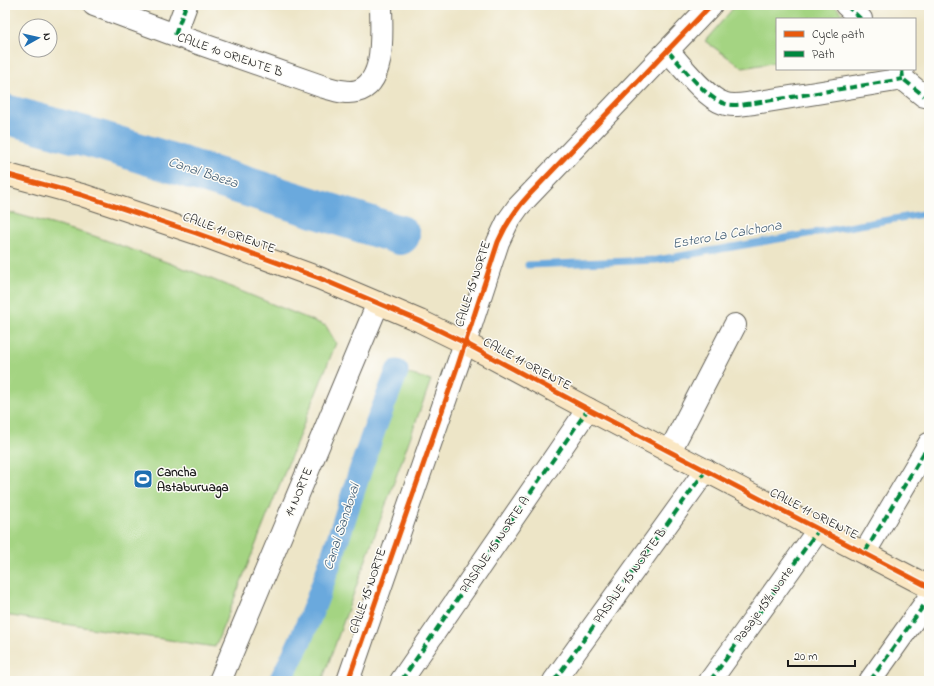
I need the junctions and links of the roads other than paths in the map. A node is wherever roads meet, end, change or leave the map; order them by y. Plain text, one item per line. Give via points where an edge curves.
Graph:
1 (94, 5) edge
2 (186, 5) edge
3 (381, 5) edge
4 (711, 5) edge
5 (846, 5) edge
6 (860, 18) edge
7 (175, 35) junction
8 (668, 51) junction
9 (903, 74) edge
10 (924, 96) dead end
11 (5, 174) edge
12 (378, 303) junction
13 (735, 326) dead end
14 (465, 343) junction
15 (588, 409) junction
16 (929, 444) edge
17 (670, 451) junction
18 (706, 470) junction
19 (819, 529) junction
20 (865, 552) junction
21 (929, 587) edge
22 (929, 598) edge
23 (220, 681) edge
24 (348, 681) edge
25 (401, 681) edge
26 (554, 681) edge
27 (710, 681) edge
28 (870, 681) edge

1 - 7 street, CALLE 10 ORIENTE B
2 - 7 street
3 - 7 street, CALLE 10 ORIENTE B via 381,48 375,76 367,86 357,91 343,92 324,88
4 - 8 street, CALLE 15 NORTE
5 - 6 street
8 - 9 street via 711,96 723,104 754,103
8 - 14 street, CALLE 15 NORTE via 529,195 508,221 498,242
9 - 10 street
11 - 12 main road, CALLE 11 ORIENTE via 196,233 319,278
12 - 14 main road, CALLE 11 ORIENTE
12 - 23 street, 14 NORTE
13 - 17 street
14 - 15 main road, CALLE 11 ORIENTE
14 - 24 street, CALLE 15 NORTE
15 - 17 main road, CALLE 11 ORIENTE
15 - 25 street, PASAJE 15 NORTE A
16 - 20 street
17 - 18 main road, CALLE 11 ORIENTE
18 - 19 main road, CALLE 11 ORIENTE
18 - 26 street, PASAJE 15 NORTE B
19 - 20 main road, CALLE 11 ORIENTE
19 - 27 street, Pasaje 15½ Norte
20 - 21 main road, CALLE 11 ORIENTE
22 - 28 street

